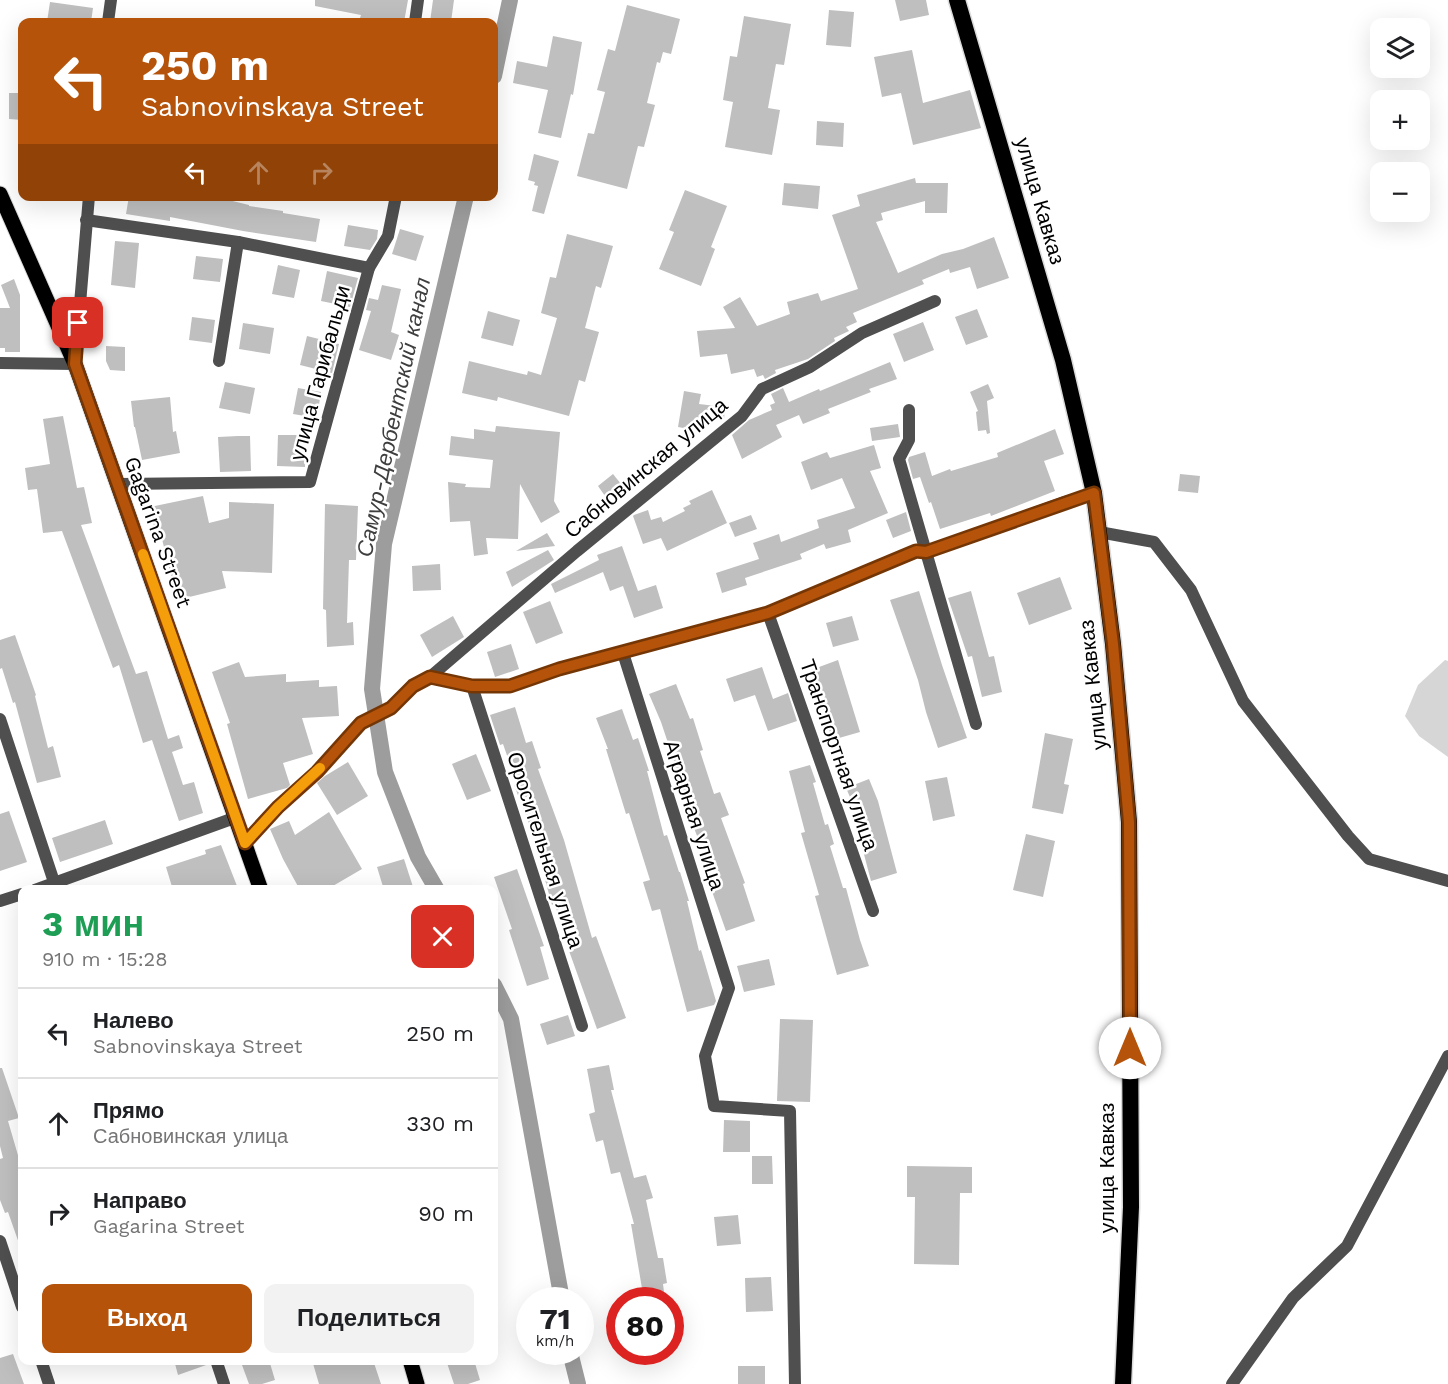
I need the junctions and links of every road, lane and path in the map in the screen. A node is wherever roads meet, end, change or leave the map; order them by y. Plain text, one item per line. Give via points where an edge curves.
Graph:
1 (111, 0) edge
2 (418, 0) edge
3 (957, 0) edge
4 (109, 18) edge
5 (416, 18) edge
6 (1, 197) edge
7 (88, 201) edge
8 (395, 201) edge
9 (86, 220) junction
10 (238, 242) junction
11 (369, 268) junction
12 (935, 301) dead end
13 (219, 361) dead end
14 (0, 363) edge
15 (75, 364) junction
16 (909, 410) dead end
17 (118, 484) junction
18 (1094, 493) junction
19 (1099, 532) junction
20 (926, 552) junction
21 (768, 613) junction
22 (623, 653) junction
23 (430, 677) junction
24 (472, 686) junction
25 (0, 719) edge
26 (976, 724) dead end
27 (237, 817) junction
28 (245, 843) junction
29 (1448, 880) edge
30 (56, 885) edge
31 (59, 885) edge
32 (259, 885) edge
33 (18, 895) edge
34 (0, 902) edge
35 (873, 911) dead end
36 (582, 1026) dead end
37 (1448, 1056) edge
38 (0, 1241) edge
39 (18, 1295) edge
40 (43, 1365) edge
41 (218, 1365) edge
42 (411, 1365) edge
43 (49, 1384) edge
44 (224, 1384) edge
45 (417, 1384) edge
46 (795, 1384) edge
47 (1123, 1384) edge
48 (1232, 1384) edge

1 - 4 street
2 - 5 street
3 - 18 highway, улица Кавказ via 1063,360
6 - 15 main road, Gagarina Street
7 - 9 street
8 - 11 street, улица Гарибальди via 388,236
9 - 10 street
9 - 15 street
10 - 11 street
10 - 13 street
11 - 17 street, улица Гарибальди via 310,482
12 - 23 street, Сабновинская улица via 862,333 810,367 762,389 742,416
14 - 15 street
15 - 17 main road, Gagarina Street
16 - 20 street via 909,440 899,459
17 - 27 main road, Gagarina Street
18 - 19 highway, улица Кавказ
18 - 20 street
19 - 29 street via 1154,542 1191,590 1243,701 1369,860
19 - 47 highway, улица Кавказ via 1129,822 1131,1207
20 - 21 street via 916,551
20 - 26 street
21 - 22 street
21 - 35 street, Транспортная улица
22 - 24 street via 510,686
22 - 46 street, Аграрная улица via 729,988 705,1056 714,1106 790,1111
23 - 24 street
23 - 28 street, Сабновинская улица via 413,686 391,708 361,723
24 - 36 street, Оросительная улица
25 - 30 street
27 - 28 main road, Gagarina Street
27 - 31 street
28 - 32 main road, Gagarina Street
33 - 34 street
37 - 48 street via 1347,1246 1293,1298
38 - 39 street
40 - 43 street
41 - 44 street
42 - 45 main road

